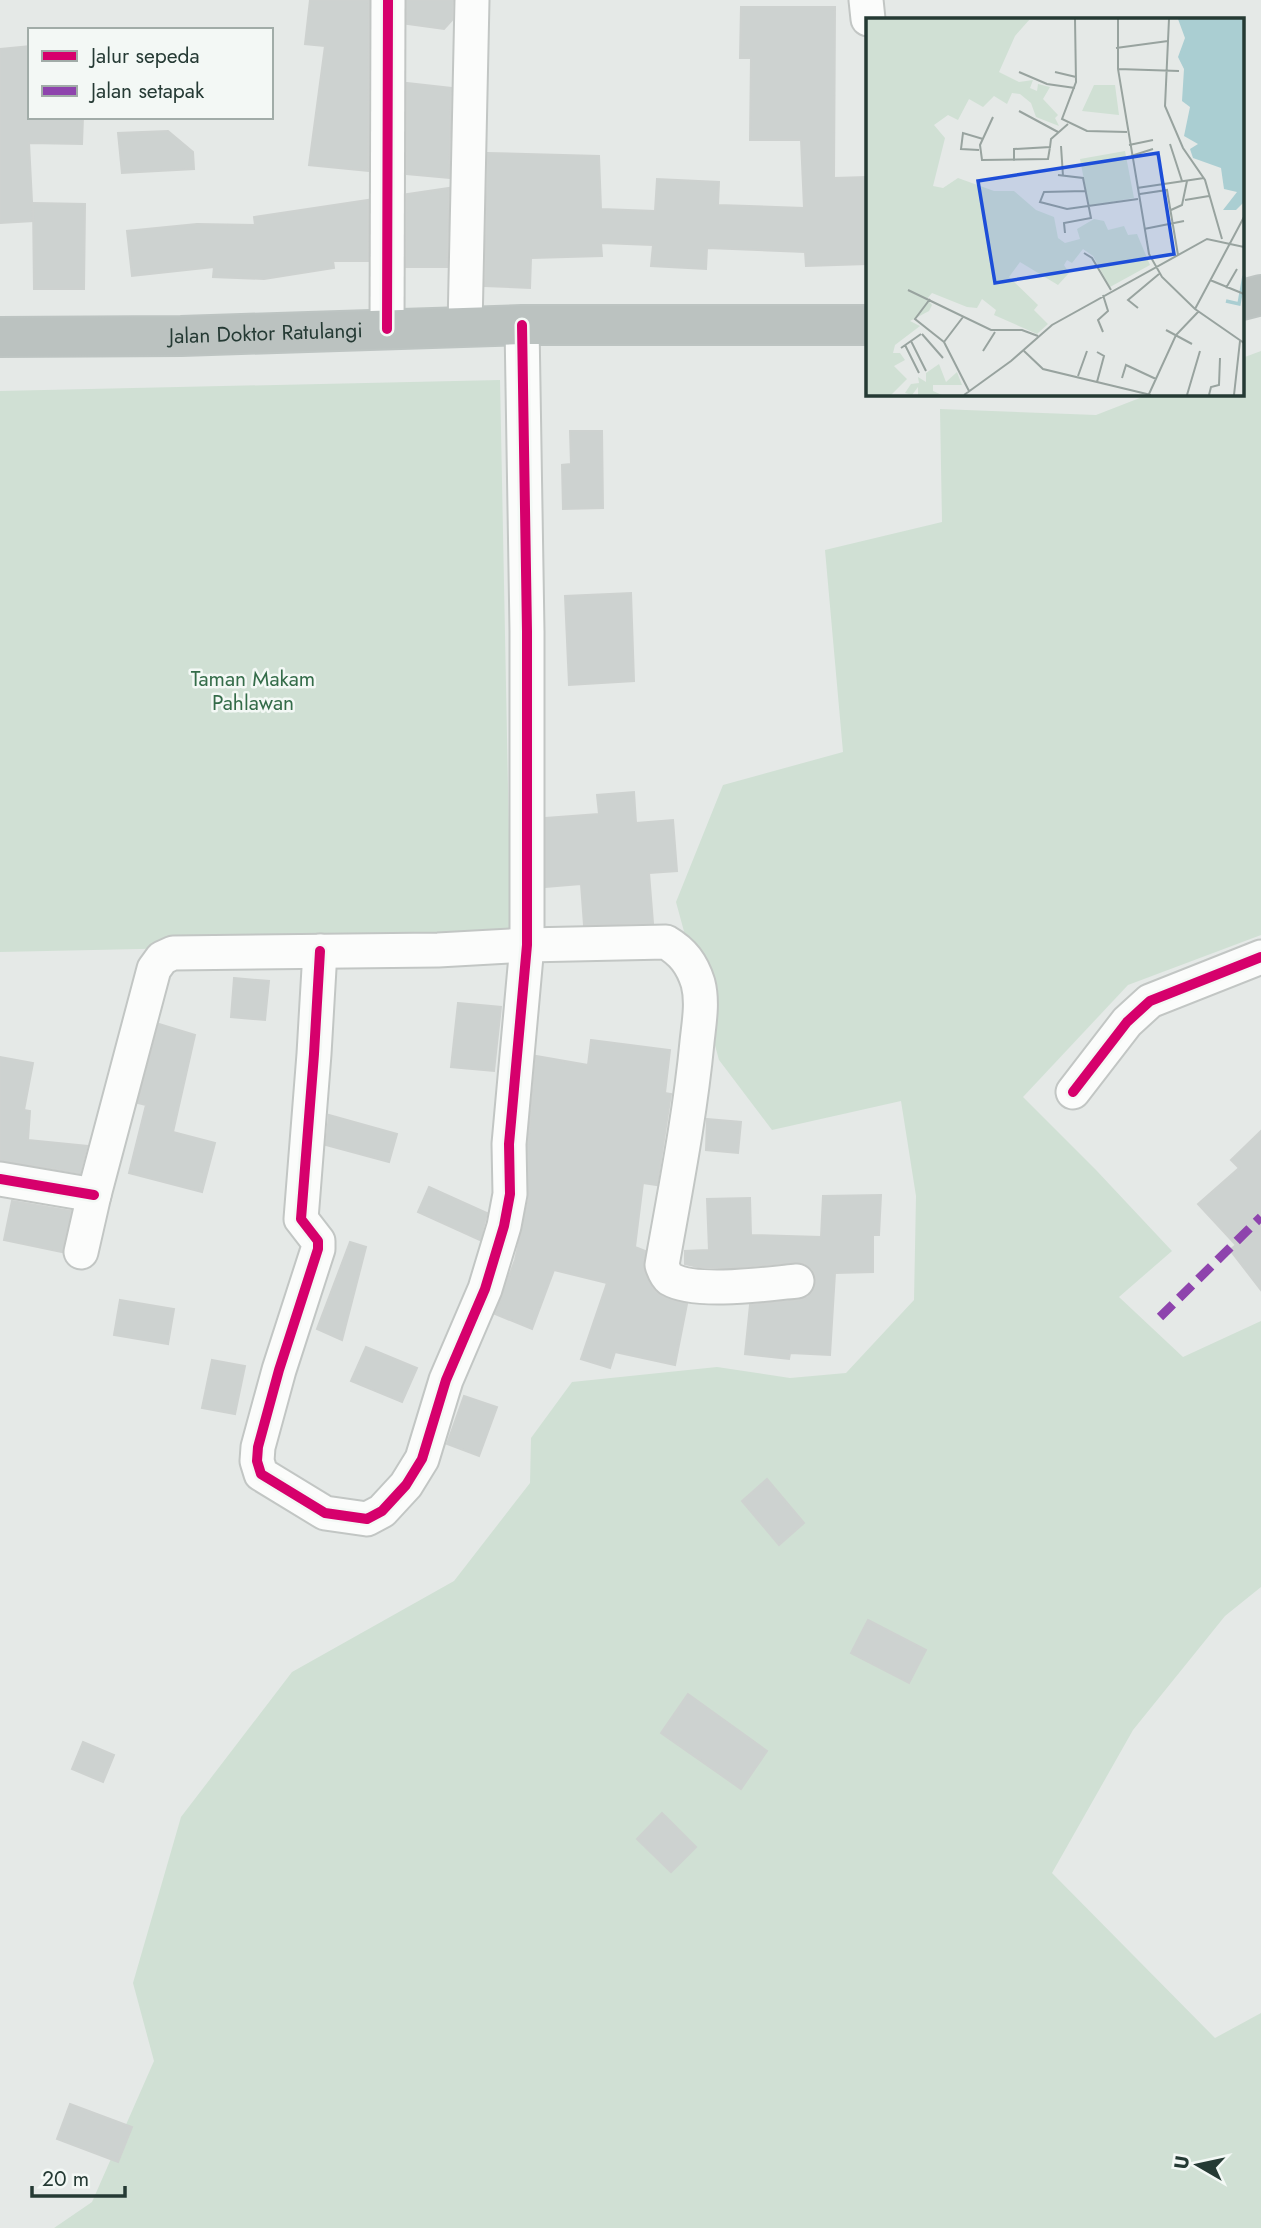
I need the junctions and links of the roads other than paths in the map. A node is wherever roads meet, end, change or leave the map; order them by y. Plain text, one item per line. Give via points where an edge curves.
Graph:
1 (388, 0) edge
2 (472, 0) edge
3 (866, 0) edge
4 (868, 18) edge
5 (1261, 295) edge
6 (1244, 299) edge
7 (522, 325) junction
8 (866, 325) edge
9 (465, 327) junction
10 (387, 329) junction
11 (0, 337) edge
12 (527, 944) junction
13 (320, 951) junction
14 (1261, 957) edge
15 (1073, 1092) dead end
16 (0, 1179) edge
17 (93, 1195) junction
18 (81, 1252) dead end
19 (797, 1281) dead end

1 - 10 street
2 - 9 street
3 - 4 street
5 - 6 highway
7 - 8 highway, Jalan Doktor Ratulangi
7 - 9 highway, Jalan Doktor Ratulangi
7 - 12 street
9 - 10 highway, Jalan Doktor Ratulangi
10 - 11 highway, Jalan Doktor Ratulangi
12 - 13 street
12 - 13 street via 504,1226 485,1289 446,1380 422,1459 382,1511 368,1519 325,1513 261,1474 257,1461 279,1370 318,1249 318,1241 301,1219
12 - 19 street via 666,942 681,951 698,985 700,1006 695,1068 662,1265 665,1274 686,1284 717,1286
13 - 17 street via 173,953 162,958 154,969
14 - 15 street via 1150,1001 1127,1022
16 - 17 street
17 - 18 street

